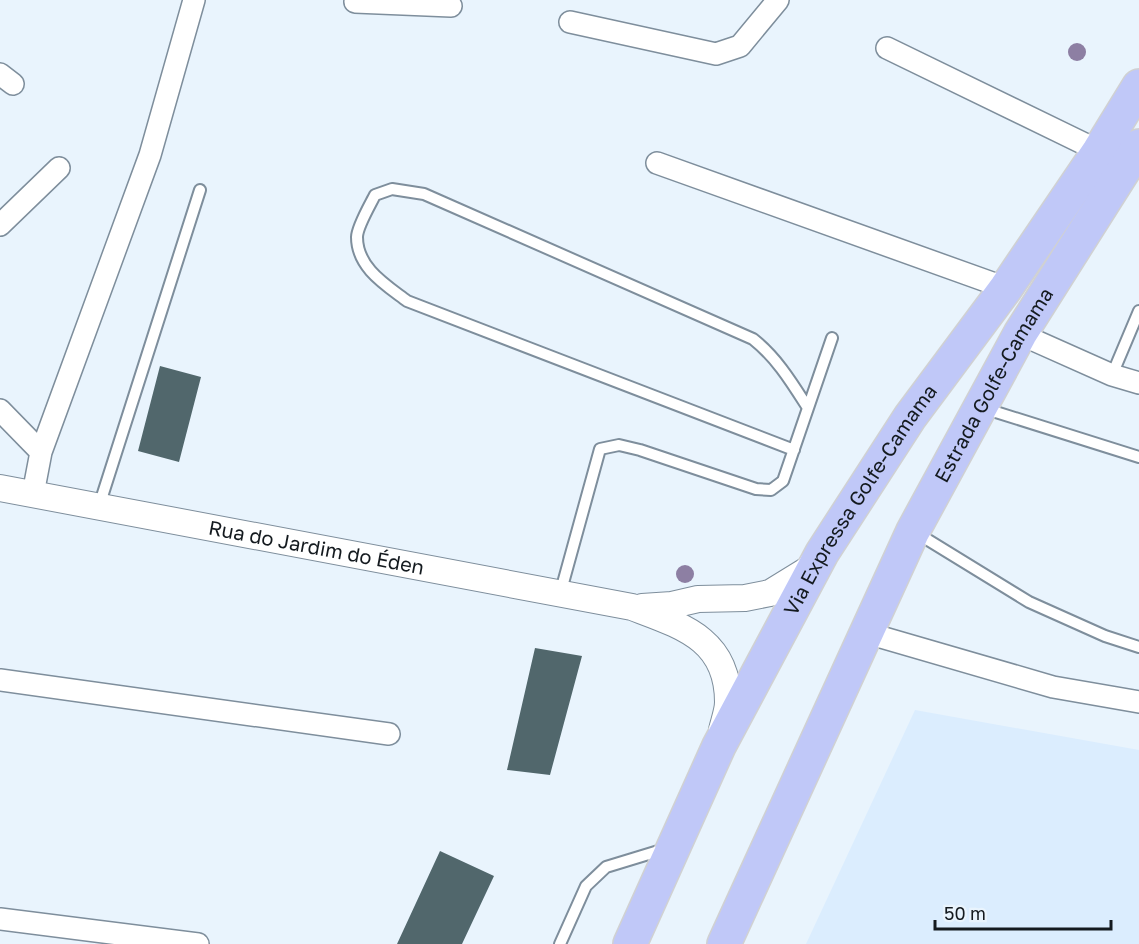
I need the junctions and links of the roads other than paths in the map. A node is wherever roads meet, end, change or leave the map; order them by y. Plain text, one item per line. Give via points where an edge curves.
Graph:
1 (194, 0) edge
2 (778, 0) edge
3 (355, 2) dead end
4 (451, 10) edge
5 (570, 22) dead end
6 (887, 48) dead end
7 (1139, 86) edge
8 (1139, 146) edge
9 (1099, 151) junction
10 (657, 163) dead end
11 (59, 168) dead end
12 (200, 190) dead end
13 (0, 225) edge
14 (1006, 288) junction
15 (1139, 311) edge
16 (1020, 334) junction
17 (832, 338) dead end
18 (1112, 375) junction
19 (1139, 383) edge
20 (980, 407) junction
21 (808, 408) junction
22 (0, 410) edge
23 (794, 450) junction
24 (40, 452) junction
25 (1139, 457) edge
26 (0, 488) edge
27 (33, 494) junction
28 (98, 507) junction
29 (913, 531) junction
30 (822, 553) junction
31 (560, 594) junction
32 (633, 608) junction
33 (867, 633) junction
34 (1139, 647) edge
35 (0, 680) edge
36 (1139, 702) edge
37 (389, 734) dead end
38 (718, 746) junction
39 (674, 846) junction
40 (0, 919) edge
41 (198, 944) edge
42 (560, 944) edge
43 (630, 944) edge
44 (724, 944) edge

1 - 24 street via 150,155
2 - 5 street via 740,46 716,54
3 - 4 street
6 - 9 street
7 - 9 highway, Via Expressa Golfe-Camama
8 - 16 highway, Estrada Golfe-Camama
9 - 14 highway, Via Expressa Golfe-Camama
10 - 14 street
11 - 13 street
12 - 28 lane
14 - 30 highway, Via Expressa Golfe-Camama via 910,417
15 - 18 lane
16 - 18 street
16 - 20 highway, Estrada Golfe-Camama
17 - 21 lane
18 - 19 street
20 - 25 lane
20 - 29 highway, Estrada Golfe-Camama
21 - 23 lane
21 - 23 lane via 774,358 753,339 424,194 392,189 375,195 357,236 366,266 407,301
22 - 24 street
23 - 31 lane via 783,481 771,490 756,489 640,450 619,445 600,449
24 - 27 street
26 - 27 street, Rua do Jardim do Éden
27 - 28 street, Rua do Jardim do Éden
28 - 31 street, Rua do Jardim do Éden
29 - 33 highway, Estrada Golfe-Camama
29 - 34 lane via 1029,602
30 - 32 street via 809,569 770,593
30 - 38 highway, Via Expressa Golfe-Camama
31 - 32 street, Rua do Jardim do Éden
32 - 38 street via 680,625 709,645 723,671 728,703
33 - 36 street via 1053,687
33 - 44 highway
35 - 37 street
38 - 39 highway, Via Expressa Golfe-Camama
39 - 42 lane via 606,867 586,886
39 - 43 highway, Via Expressa Golfe-Camama
40 - 41 street

